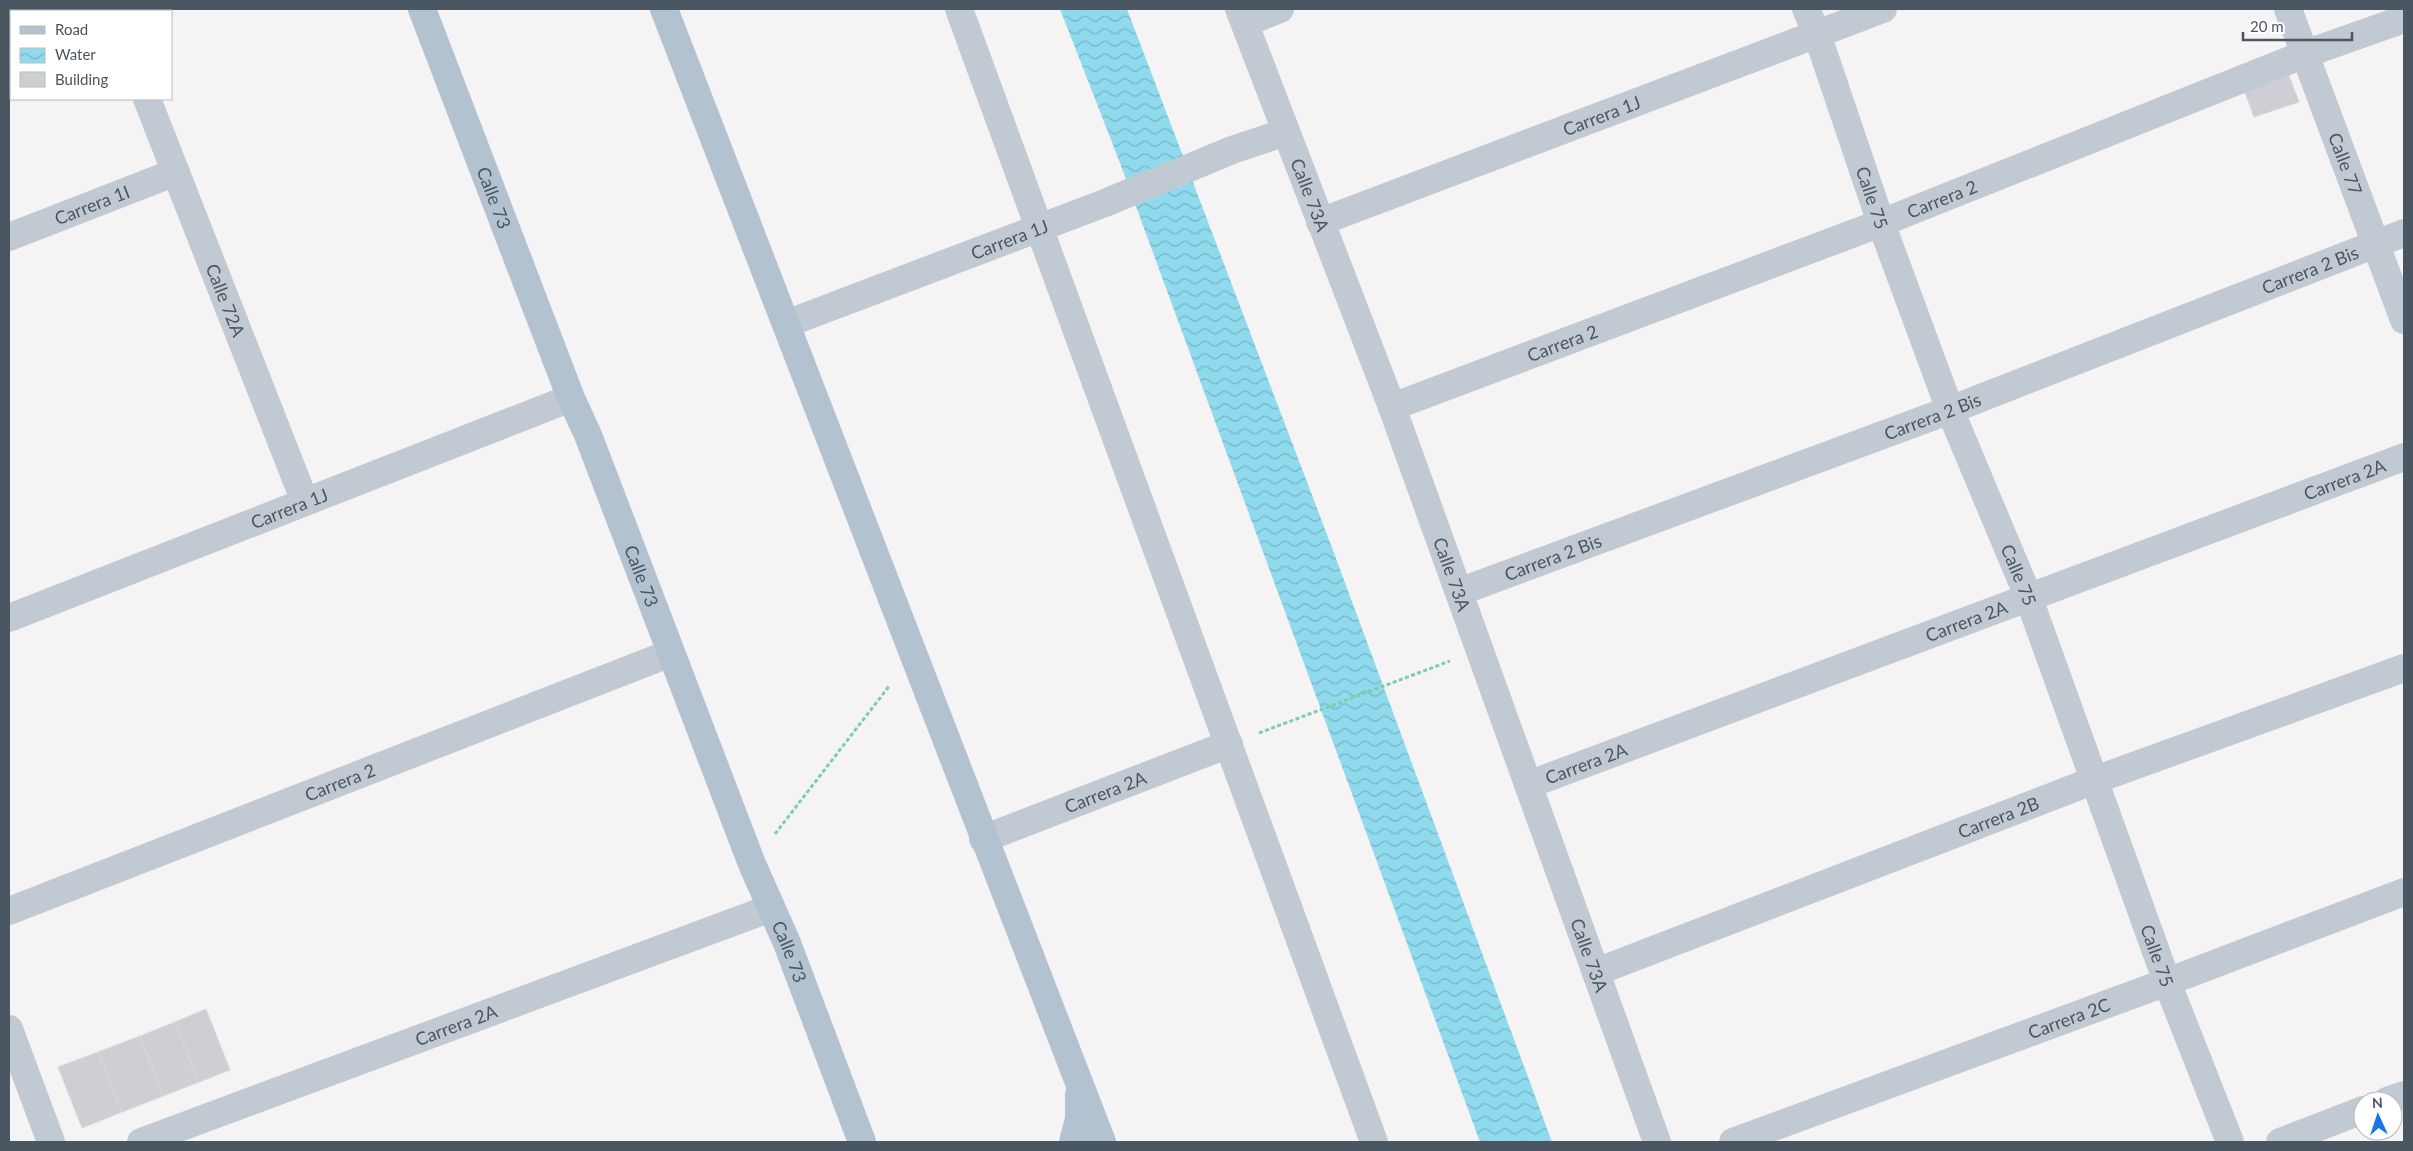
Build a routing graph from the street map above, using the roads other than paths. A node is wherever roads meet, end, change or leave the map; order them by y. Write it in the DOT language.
graph roads {
  1 [pos="422,9"];
  2 [pos="664,9"];
  3 [pos="959,9"];
  4 [pos="1280,9"];
  5 [pos="1806,9"];
  6 [pos="1884,9"];
  7 [pos="2288,9"];
  8 [pos="1242,16"];
  9 [pos="2404,19"];
  10 [pos="1817,34"];
  11 [pos="2304,54"];
  12 [pos="147,100"];
  13 [pos="1286,132"];
  14 [pos="176,172"];
  15 [pos="1320,222"];
  16 [pos="1880,223"];
  17 [pos="1039,228"];
  18 [pos="2404,233"];
  19 [pos="9,237"];
  20 [pos="2376,243"];
  21 [pos="2404,320"];
  22 [pos="786,324"];
  23 [pos="570,398"];
  24 [pos="1392,407"];
  25 [pos="1950,410"];
  26 [pos="2404,457"];
  27 [pos="304,502"];
  28 [pos="1459,592"];
  29 [pos="2028,596"];
  30 [pos="9,618"];
  31 [pos="671,653"];
  32 [pos="2404,668"];
  33 [pos="1228,744"];
  34 [pos="2095,780"];
  35 [pos="1528,785"];
  36 [pos="983,839"];
  37 [pos="2404,892"];
  38 [pos="772,908"];
  39 [pos="9,911"];
  40 [pos="1596,972"];
  41 [pos="2167,982"];
  42 [pos="9,1029"];
  43 [pos="1077,1083"];
  44 [pos="2353,1114"];
  45 [pos="51,1142"];
  46 [pos="141,1142"];
  47 [pos="862,1142"];
  48 [pos="1073,1142"];
  49 [pos="1102,1142"];
  50 [pos="1374,1142"];
  51 [pos="1658,1142"];
  52 [pos="1733,1142"];
  53 [pos="2230,1142"];
  54 [pos="2280,1142"];
  1 -- 23 [label="main road, Calle 73"];
  2 -- 22 [label="main road"];
  3 -- 17 [label="street"];
  4 -- 8 [label="street"];
  5 -- 10 [label="street, Calle 75"];
  6 -- 10 [label="street, Carrera 1J"];
  7 -- 11 [label="street, Calle 77"];
  8 -- 13 [label="street, Calle 73A"];
  9 -- 11 [label="street, Carrera 2"];
  10 -- 15 [label="street, Carrera 1J"];
  10 -- 16 [label="street, Calle 75"];
  11 -- 16 [label="street, Carrera 2"];
  11 -- 20 [label="street, Calle 77"];
  12 -- 14 [label="street, Calle 72A"];
  13 -- 15 [label="street, Calle 73A"];
  13 -- 17 [label="street, Carrera 1J"];
  14 -- 19 [label="street, Carrera 1I"];
  14 -- 27 [label="street, Calle 72A"];
  15 -- 24 [label="street, Calle 73A"];
  16 -- 24 [label="street, Carrera 2"];
  16 -- 25 [label="street, Calle 75"];
  17 -- 22 [label="street, Carrera 1J"];
  17 -- 33 [label="street"];
  18 -- 20 [label="street, Carrera 2 Bis"];
  20 -- 21 [label="street, Calle 77"];
  20 -- 25 [label="street, Carrera 2 Bis"];
  22 -- 36 [label="main road"];
  23 -- 27 [label="street, Carrera 1J"];
  23 -- 31 [label="main road, Calle 73"];
  24 -- 28 [label="street, Calle 73A"];
  25 -- 28 [label="street, Carrera 2 Bis"];
  25 -- 29 [label="street, Calle 75"];
  26 -- 29 [label="street, Carrera 2A"];
  27 -- 30 [label="street, Carrera 1J"];
  28 -- 35 [label="street, Calle 73A"];
  29 -- 34 [label="street, Calle 75"];
  29 -- 35 [label="street, Carrera 2A"];
  31 -- 38 [label="main road, Calle 73"];
  31 -- 39 [label="street, Carrera 2"];
  32 -- 34 [label="street, Carrera 2B"];
  33 -- 36 [label="street, Carrera 2A"];
  33 -- 50 [label="street"];
  34 -- 40 [label="street, Carrera 2B"];
  34 -- 41 [label="street, Calle 75"];
  35 -- 40 [label="street, Calle 73A"];
  36 -- 43 [label="main road"];
  37 -- 41 [label="street, Carrera 2C"];
  38 -- 46 [label="street, Carrera 2A"];
  38 -- 47 [label="main road, Calle 73"];
  40 -- 51 [label="street, Calle 73A"];
  41 -- 52 [label="street, Carrera 2C"];
  41 -- 53 [label="street, Calle 75"];
  42 -- 45 [label="street"];
  43 -- 48 [label="main road"];
  43 -- 49 [label="main road"];
  44 -- 54 [label="street"];
}
